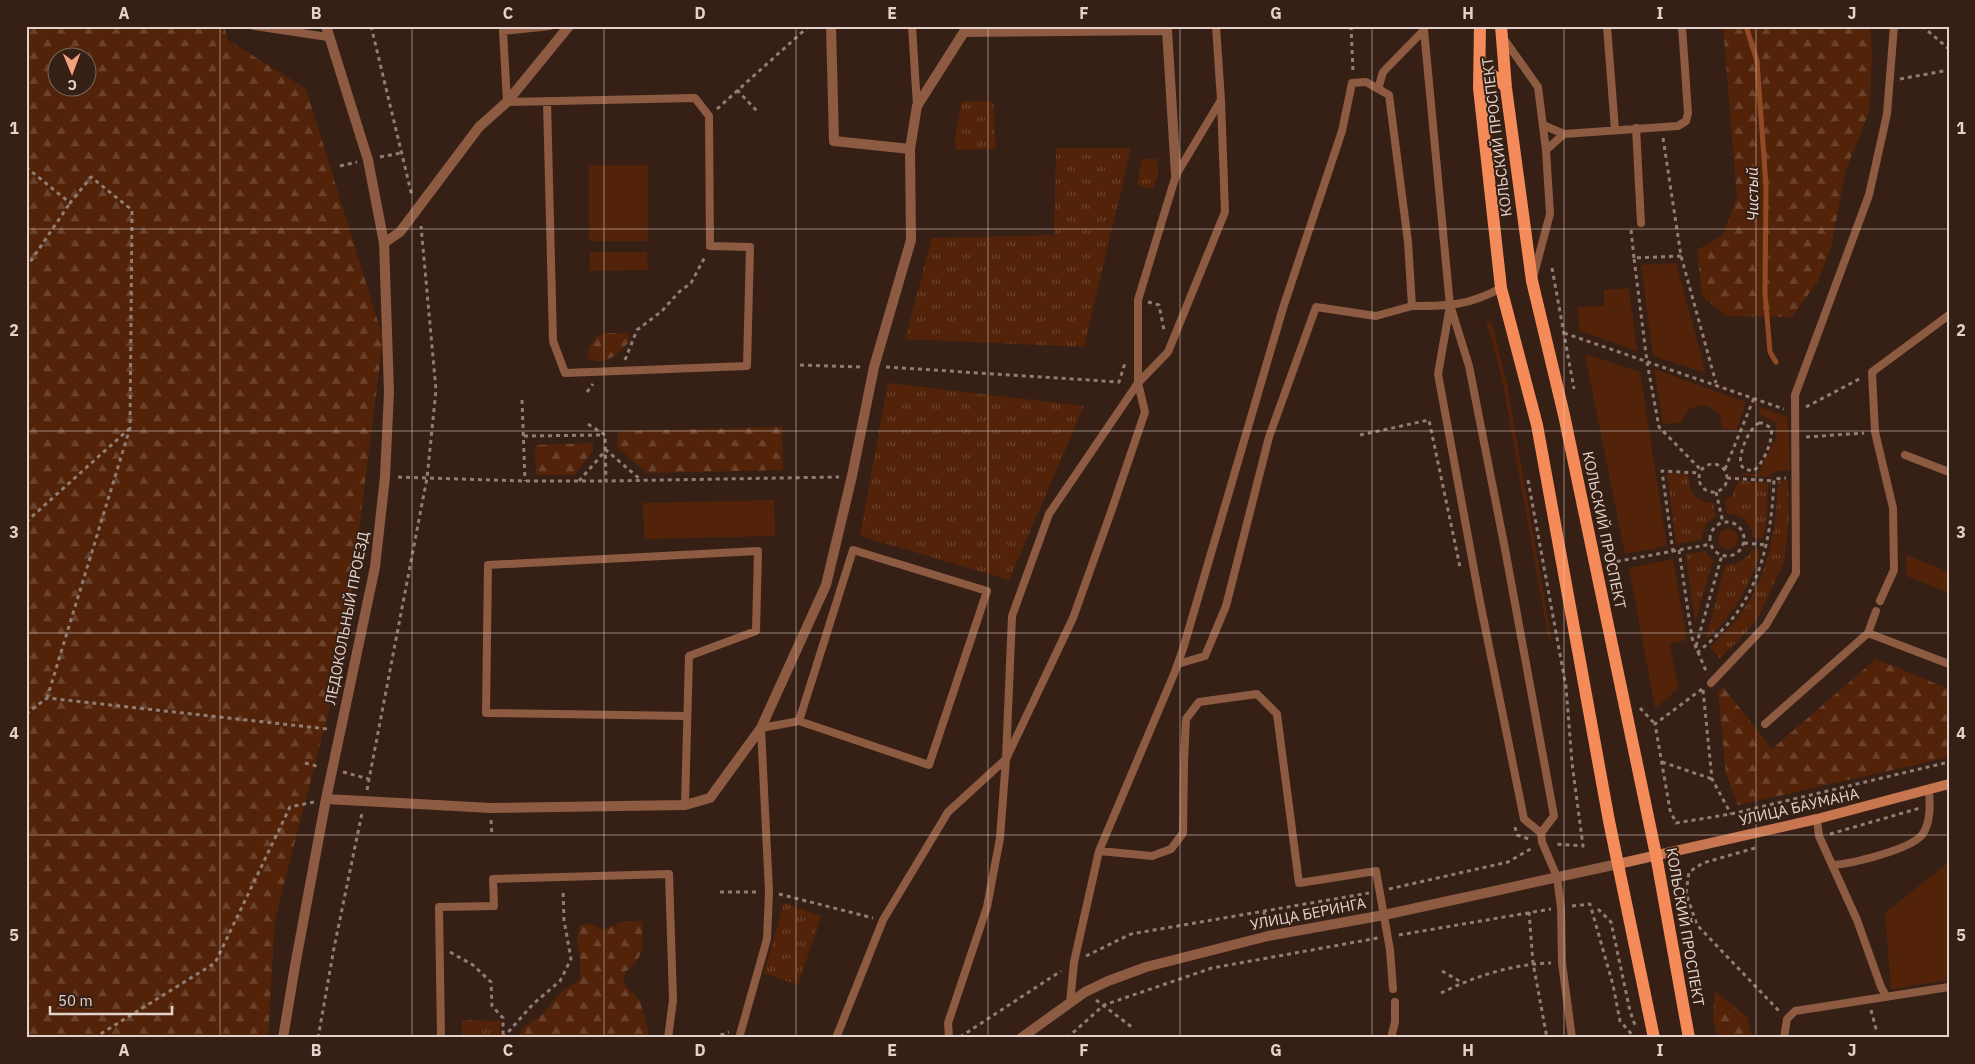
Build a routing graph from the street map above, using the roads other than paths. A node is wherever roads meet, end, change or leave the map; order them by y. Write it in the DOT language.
graph roads {
  1 [pos="254,26"];
  2 [pos="550,26"];
  3 [pos="569,26"];
  4 [pos="831,26"];
  5 [pos="912,26"];
  6 [pos="1216,26"];
  7 [pos="1480,26"];
  8 [pos="1607,26"];
  9 [pos="1682,26"];
  10 [pos="1894,26"];
  11 [pos="1501,31"];
  12 [pos="327,32"];
  13 [pos="1479,88"];
  14 [pos="1506,88"];
  15 [pos="1378,89"];
  16 [pos="547,100"];
  17 [pos="1221,100"];
  18 [pos="507,102"];
  19 [pos="917,106"];
  20 [pos="1542,124"];
  21 [pos="1636,128"];
  22 [pos="1615,130"];
  23 [pos="1564,134"];
  24 [pos="910,149"];
  25 [pos="1546,150"];
  26 [pos="1176,175"];
  27 [pos="1641,224"];
  28 [pos="384,243"];
  29 [pos="1532,280"];
  30 [pos="1501,288"];
  31 [pos="1412,306"];
  32 [pos="1450,306"];
  33 [pos="1949,315"];
  34 [pos="1138,383"];
  35 [pos="1906,455"];
  36 [pos="1949,472"];
  37 [pos="1880,600"];
  38 [pos="1876,611"];
  39 [pos="1868,633"];
  40 [pos="1178,664"];
  41 [pos="1949,664"];
  42 [pos="1711,683"];
  43 [pos="686,716"];
  44 [pos="799,721"];
  45 [pos="1765,724"];
  46 [pos="761,728"];
  47 [pos="1006,759"];
  48 [pos="1949,784"];
  49 [pos="1929,790"];
  50 [pos="326,799"];
  51 [pos="685,805"];
  52 [pos="1817,819"];
  53 [pos="1542,834"];
  54 [pos="1099,851"];
  55 [pos="1656,855"];
  56 [pos="1618,864"];
  57 [pos="1832,865"];
  58 [pos="1557,877"];
  59 [pos="1384,915"];
  60 [pos="1949,987"];
  61 [pos="1393,989"];
  62 [pos="1886,996"];
  63 [pos="1395,1002"];
  64 [pos="1070,1003"];
  65 [pos="283,1038"];
  66 [pos="440,1038"];
  67 [pos="668,1038"];
  68 [pos="739,1038"];
  69 [pos="836,1038"];
  70 [pos="950,1038"];
  71 [pos="1021,1038"];
  72 [pos="1390,1038"];
  73 [pos="1572,1038"];
  74 [pos="1654,1038"];
  75 [pos="1689,1038"];
  76 [pos="1784,1038"];
  1 -- 12 [label="lane"];
  2 -- 18 [label="lane"];
  3 -- 18 [label="street"];
  4 -- 24 [label="street"];
  5 -- 19 [label="lane"];
  6 -- 17 [label="lane"];
  7 -- 13 [label="main road, КОЛЬСКИЙ ПРОСПЕКТ"];
  8 -- 22 [label="lane"];
  9 -- 21 [label="lane"];
  10 -- 42 [label="lane"];
  11 -- 14 [label="main road, КОЛЬСКИЙ ПРОСПЕКТ"];
  11 -- 20 [label="lane"];
  12 -- 28 [label="street, ЛЕДОКОЛЬНЫЙ ПРОЕЗД"];
  13 -- 14 [label="main road"];
  13 -- 30 [label="main road, КОЛЬСКИЙ ПРОСПЕКТ"];
  14 -- 29 [label="main road, КОЛЬСКИЙ ПРОСПЕКТ"];
  15 -- 31 [label="lane"];
  15 -- 32 [label="lane"];
  15 -- 40 [label="lane"];
  16 -- 16 [label="lane"];
  16 -- 18 [label="lane"];
  17 -- 26 [label="lane"];
  17 -- 34 [label="lane"];
  18 -- 28 [label="street"];
  19 -- 24 [label="street"];
  19 -- 26 [label="street"];
  20 -- 23 [label="lane"];
  20 -- 25 [label="lane"];
  21 -- 22 [label="lane"];
  21 -- 27 [label="lane"];
  22 -- 23 [label="lane"];
  23 -- 25 [label="lane"];
  24 -- 46 [label="street"];
  25 -- 29 [label="lane"];
  26 -- 34 [label="lane"];
  28 -- 50 [label="street, ЛЕДОКОЛЬНЫЙ ПРОЕЗД"];
  29 -- 55 [label="main road, КОЛЬСКИЙ ПРОСПЕКТ"];
  30 -- 32 [label="lane"];
  30 -- 56 [label="main road, КОЛЬСКИЙ ПРОСПЕКТ"];
  31 -- 32 [label="lane"];
  31 -- 40 [label="lane"];
  32 -- 53 [label="lane"];
  32 -- 53 [label="lane"];
  33 -- 37 [label="lane"];
  34 -- 47 [label="lane"];
  34 -- 47 [label="lane"];
  35 -- 36 [label="lane"];
  38 -- 39 [label="lane"];
  39 -- 41 [label="lane"];
  39 -- 45 [label="lane"];
  40 -- 54 [label="lane"];
  43 -- 43 [label="lane"];
  43 -- 51 [label="lane"];
  44 -- 44 [label="lane"];
  44 -- 46 [label="lane"];
  46 -- 51 [label="street"];
  46 -- 68 [label="lane"];
  47 -- 69 [label="lane"];
  47 -- 70 [label="lane"];
  48 -- 49 [label="street, УЛИЦА БАУМАНА"];
  49 -- 52 [label="street, УЛИЦА БАУМАНА"];
  49 -- 57 [label="lane"];
  50 -- 51 [label="street"];
  50 -- 65 [label="street, ЛЕДОКОЛЬНЫЙ ПРОЕЗД"];
  52 -- 55 [label="street, УЛИЦА БАУМАНА"];
  52 -- 57 [label="lane"];
  53 -- 58 [label="lane"];
  54 -- 59 [label="lane"];
  54 -- 64 [label="lane"];
  55 -- 56 [label="street, УЛИЦА БАУМАНА"];
  55 -- 75 [label="main road, КОЛЬСКИЙ ПРОСПЕКТ"];
  56 -- 58 [label="street, УЛИЦА БЕРИНГА"];
  56 -- 74 [label="main road, КОЛЬСКИЙ ПРОСПЕКТ"];
  57 -- 62 [label="lane"];
  58 -- 59 [label="street, УЛИЦА БЕРИНГА"];
  58 -- 73 [label="lane"];
  59 -- 61 [label="lane"];
  59 -- 64 [label="street, УЛИЦА БЕРИНГА"];
  60 -- 62 [label="lane"];
  62 -- 76 [label="lane"];
  63 -- 72 [label="lane"];
  64 -- 71 [label="street, УЛИЦА БЕРИНГА"];
  66 -- 67 [label="lane"];
}
